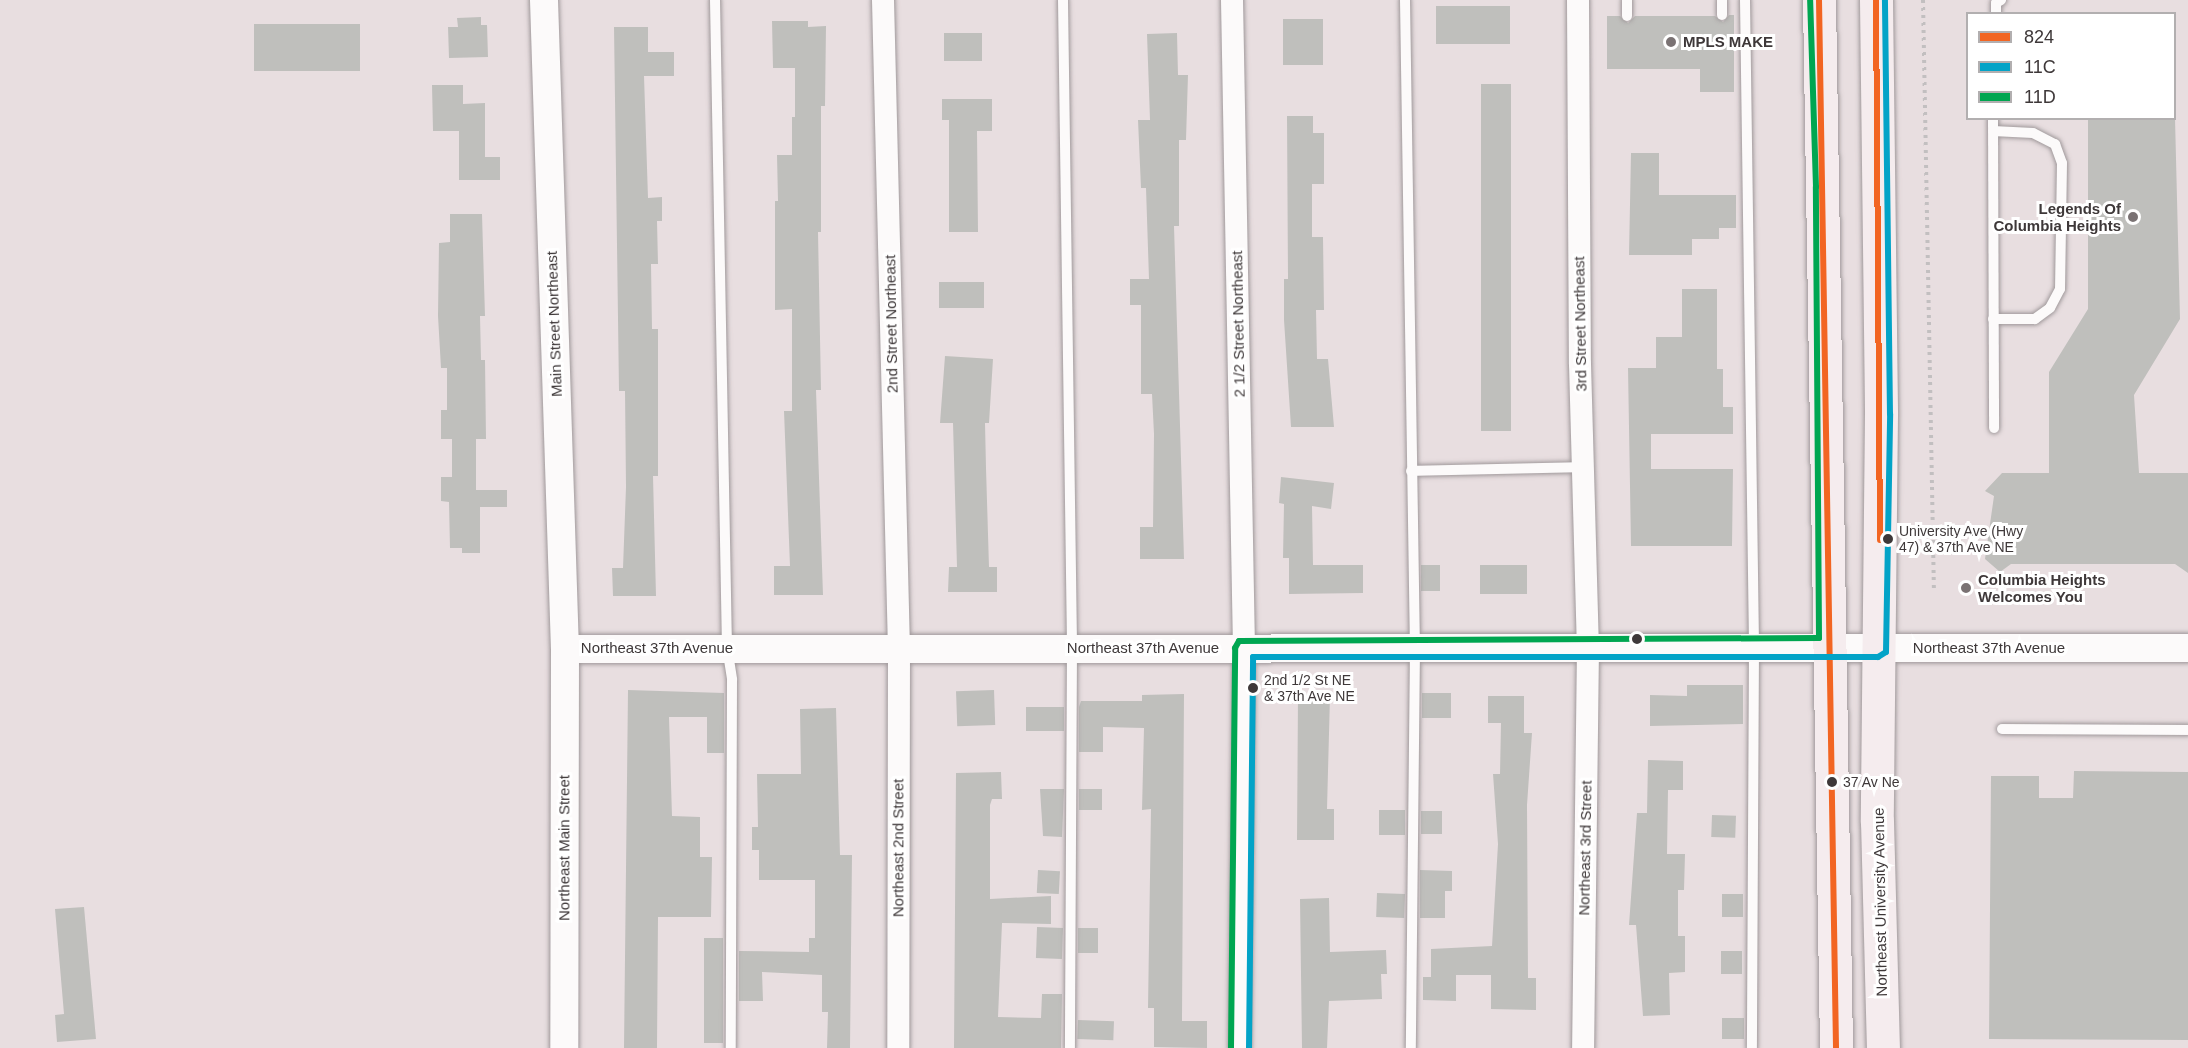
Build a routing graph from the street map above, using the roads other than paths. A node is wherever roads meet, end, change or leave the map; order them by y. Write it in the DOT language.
graph roads {
  1 [pos="543,0"];
  2 [pos="715,0"];
  3 [pos="883,0"];
  4 [pos="1063,0"];
  5 [pos="1232,0"];
  6 [pos="1405,0"];
  7 [pos="1578,0"];
  8 [pos="1627,0"];
  9 [pos="1722,0"];
  10 [pos="1745,0"];
  11 [pos="1819,0"];
  12 [pos="1876,0"];
  13 [pos="1722,15"];
  14 [pos="1627,16"];
  15 [pos="1993,120"];
  16 [pos="1993,131"];
  17 [pos="1993,319"];
  18 [pos="1994,428"];
  19 [pos="1583,467"];
  20 [pos="1411,471"];
  21 [pos="727,647"];
  22 [pos="1588,647"];
  23 [pos="1754,647"];
  24 [pos="1828,647"];
  25 [pos="899,648"];
  26 [pos="1072,648"];
  27 [pos="1244,648"];
  28 [pos="1415,648"];
  29 [pos="1878,648"];
  30 [pos="2188,648"];
  31 [pos="565,649"];
  32 [pos="2002,729"];
  33 [pos="2188,730"];
  34 [pos="564,1048"];
  35 [pos="731,1048"];
  36 [pos="897,1048"];
  37 [pos="1070,1048"];
  38 [pos="1240,1048"];
  39 [pos="1411,1048"];
  40 [pos="1583,1048"];
  41 [pos="1752,1048"];
  42 [pos="1836,1048"];
  43 [pos="1883,1048"];
  1 -- 31 [label="street, Main Street Northeast"];
  2 -- 21 [label="lane"];
  3 -- 25 [label="street, 2nd Street Northeast"];
  4 -- 26 [label="lane"];
  5 -- 27 [label="street, 2 1/2 Street Northeast"];
  6 -- 20 [label="lane"];
  7 -- 19 [label="street, 3rd Street Northeast"];
  8 -- 14 [label="lane"];
  9 -- 13 [label="lane"];
  10 -- 23 [label="lane"];
  11 -- 24 [label="main road"];
  12 -- 29 [label="main road, Northeast University Avenue"];
  15 -- 16 [label="lane"];
  16 -- 17 [label="lane"];
  16 -- 17 [label="lane"];
  17 -- 18 [label="lane"];
  19 -- 20 [label="lane"];
  19 -- 22 [label="street, 3rd Street Northeast"];
  20 -- 28 [label="lane"];
  21 -- 25 [label="street, Northeast 37th Avenue"];
  21 -- 31 [label="street, Northeast 37th Avenue"];
  21 -- 35 [label="lane"];
  22 -- 23 [label="street, Northeast 37th Avenue"];
  22 -- 28 [label="street, Northeast 37th Avenue"];
  22 -- 40 [label="street, Northeast 3rd Street"];
  23 -- 24 [label="street, Northeast 37th Avenue"];
  23 -- 41 [label="lane"];
  24 -- 29 [label="street, Northeast 37th Avenue"];
  24 -- 42 [label="main road"];
  25 -- 26 [label="street, Northeast 37th Avenue"];
  25 -- 36 [label="street, Northeast 2nd Street"];
  26 -- 27 [label="street, Northeast 37th Avenue"];
  26 -- 37 [label="lane"];
  27 -- 28 [label="street, Northeast 37th Avenue"];
  27 -- 38 [label="street, 2 1/2 Street Northeast"];
  28 -- 39 [label="lane"];
  29 -- 30 [label="street, Northeast 37th Avenue"];
  29 -- 43 [label="main road, Northeast University Avenue"];
  31 -- 34 [label="street, Northeast Main Street"];
  32 -- 33 [label="lane"];
}
